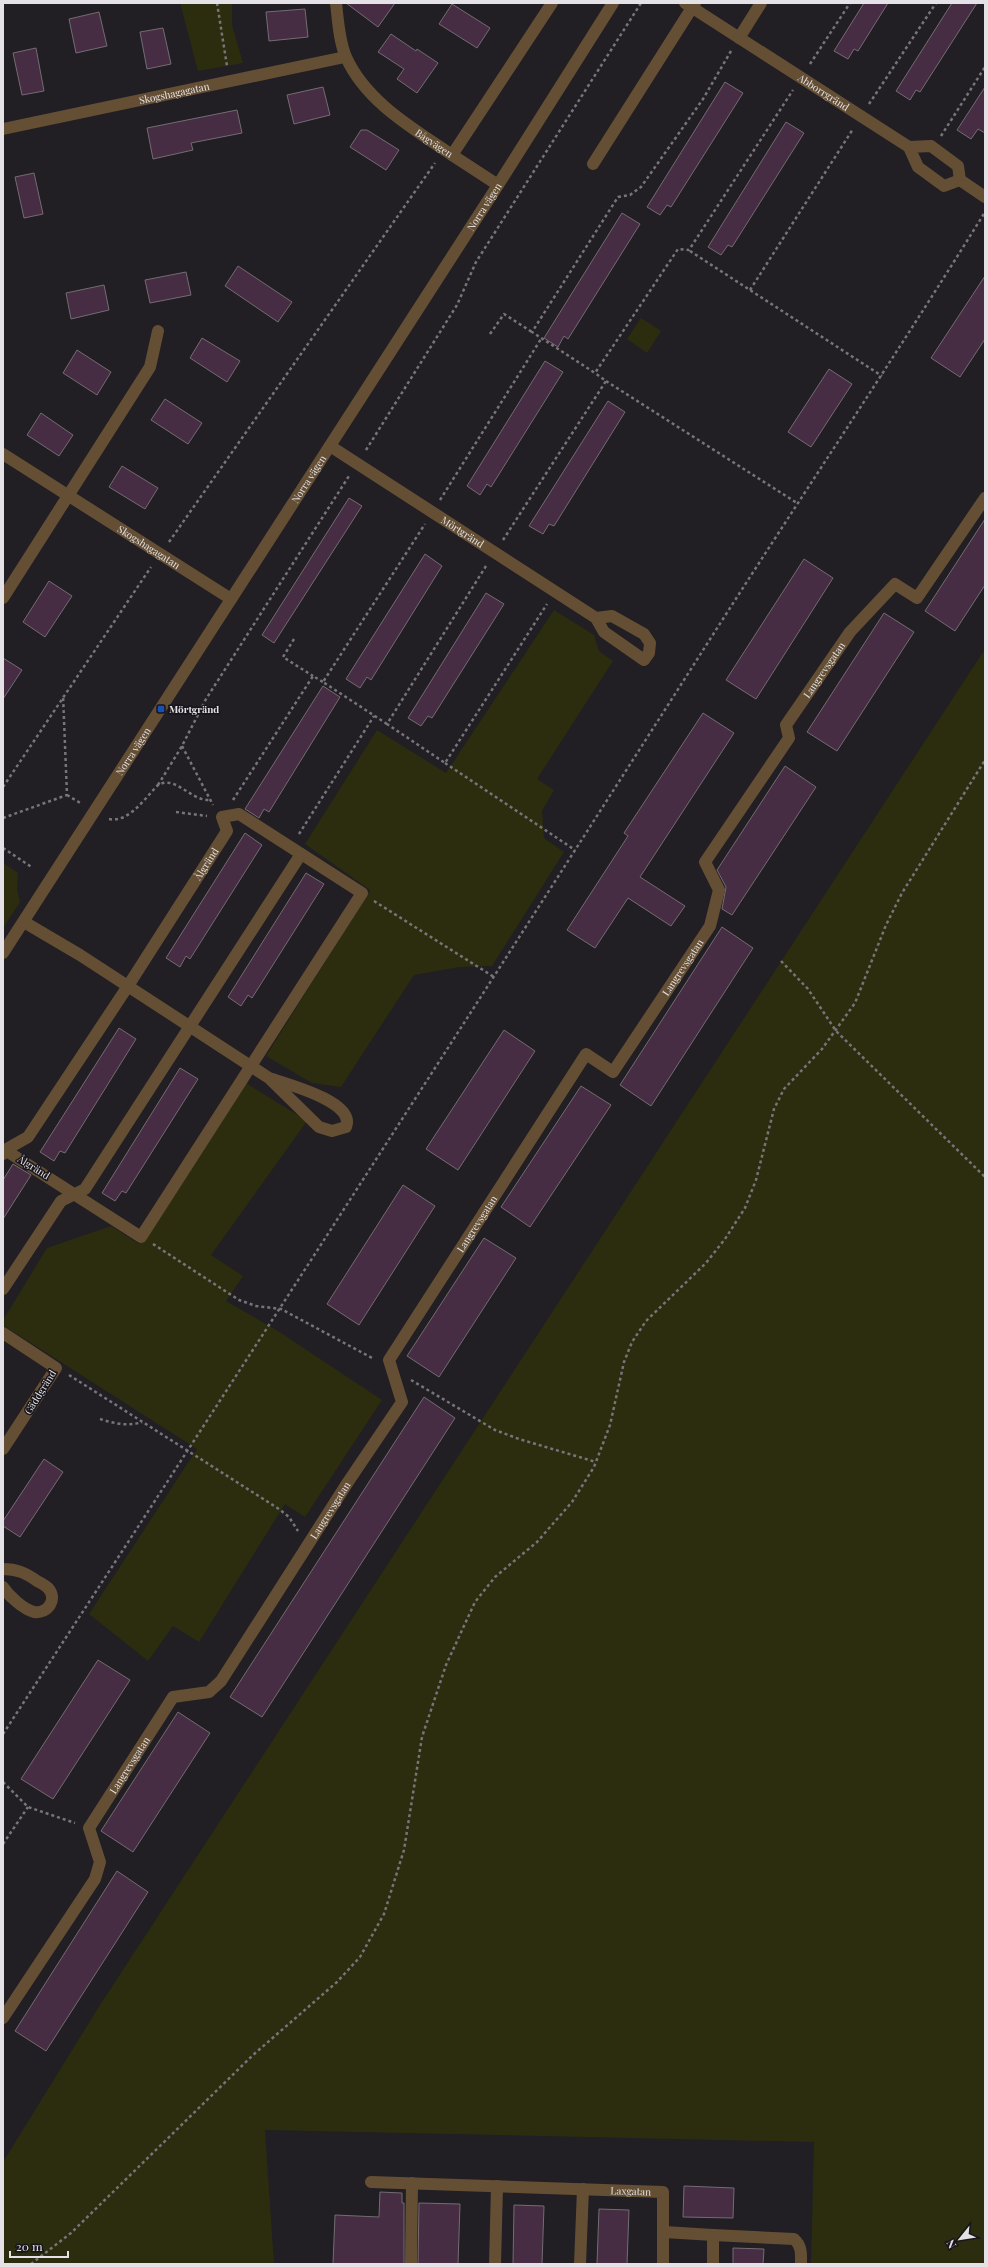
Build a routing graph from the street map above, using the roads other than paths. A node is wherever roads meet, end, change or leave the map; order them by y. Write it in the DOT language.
graph roads {
  1 [pos="336,3"];
  2 [pos="552,3"];
  3 [pos="613,3"];
  4 [pos="761,3"];
  5 [pos="691,5"];
  6 [pos="739,38"];
  7 [pos="346,57"];
  8 [pos="3,129"];
  9 [pos="909,147"];
  10 [pos="448,153"];
  11 [pos="594,164"];
  12 [pos="960,180"];
  13 [pos="498,185"];
  14 [pos="985,197"];
  15 [pos="158,330"];
  16 [pos="330,446"];
  17 [pos="3,454"];
  18 [pos="68,495"];
  19 [pos="985,498"];
  20 [pos="3,598"];
  21 [pos="231,599"];
  22 [pos="596,618"];
  23 [pos="301,854"];
  24 [pos="24,922"];
  25 [pos="3,953"];
  26 [pos="128,986"];
  27 [pos="190,1026"];
  28 [pos="251,1066"];
  29 [pos="269,1078"];
  30 [pos="4,1152"];
  31 [pos="74,1193"];
  32 [pos="3,1289"];
  33 [pos="3,1333"];
  34 [pos="3,1449"];
  35 [pos="3,1569"];
  36 [pos="3,1587"];
  37 [pos="3,2018"];
  38 [pos="371,2182"];
  39 [pos="412,2183"];
  40 [pos="496,2186"];
  41 [pos="583,2189"];
  42 [pos="664,2232"];
  43 [pos="713,2235"];
  44 [pos="411,2264"];
  45 [pos="495,2264"];
  46 [pos="580,2264"];
  47 [pos="663,2264"];
  48 [pos="713,2264"];
  49 [pos="801,2264"];
  1 -- 7 [label="street, Bågvägen"];
  2 -- 10 [label="street, Bågvägen"];
  3 -- 13 [label="street, Norra vägen"];
  4 -- 6 [label="street"];
  5 -- 6 [label="street, Abborrgränd"];
  5 -- 11 [label="street"];
  6 -- 9 [label="street, Abborrgränd"];
  7 -- 8 [label="street, Skogshagagatan"];
  7 -- 10 [label="street, Bågvägen"];
  9 -- 12 [label="street"];
  9 -- 12 [label="street"];
  10 -- 13 [label="street"];
  12 -- 14 [label="street"];
  13 -- 16 [label="street, Norra vägen"];
  15 -- 18 [label="street"];
  16 -- 21 [label="street, Norra vägen"];
  16 -- 22 [label="street, Mörtgränd"];
  17 -- 18 [label="street, Skogshagagatan"];
  18 -- 20 [label="street"];
  18 -- 21 [label="street, Skogshagagatan"];
  19 -- 37 [label="street, Langrevsgatan"];
  21 -- 24 [label="street, Norra vägen"];
  23 -- 26 [label="street, Ålgränd"];
  23 -- 27 [label="street"];
  23 -- 28 [label="street"];
  24 -- 25 [label="street, Norra vägen"];
  24 -- 26 [label="street"];
  26 -- 27 [label="street"];
  26 -- 30 [label="street, Ålgränd"];
  27 -- 28 [label="street"];
  27 -- 31 [label="street"];
  28 -- 29 [label="street"];
  28 -- 31 [label="street, Ålgränd"];
  29 -- 29 [label="street"];
  30 -- 31 [label="street, Ålgränd"];
  31 -- 32 [label="street"];
  33 -- 34 [label="street, Gäddgränd"];
  35 -- 36 [label="street"];
  38 -- 39 [label="street, Laxgatan"];
  39 -- 40 [label="street, Laxgatan"];
  39 -- 44 [label="street"];
  40 -- 41 [label="street, Laxgatan"];
  40 -- 45 [label="street"];
  41 -- 42 [label="street, Laxgatan"];
  41 -- 46 [label="street"];
  42 -- 43 [label="street"];
  42 -- 47 [label="street, Laxgatan"];
  43 -- 48 [label="street"];
  43 -- 49 [label="street"];
}
